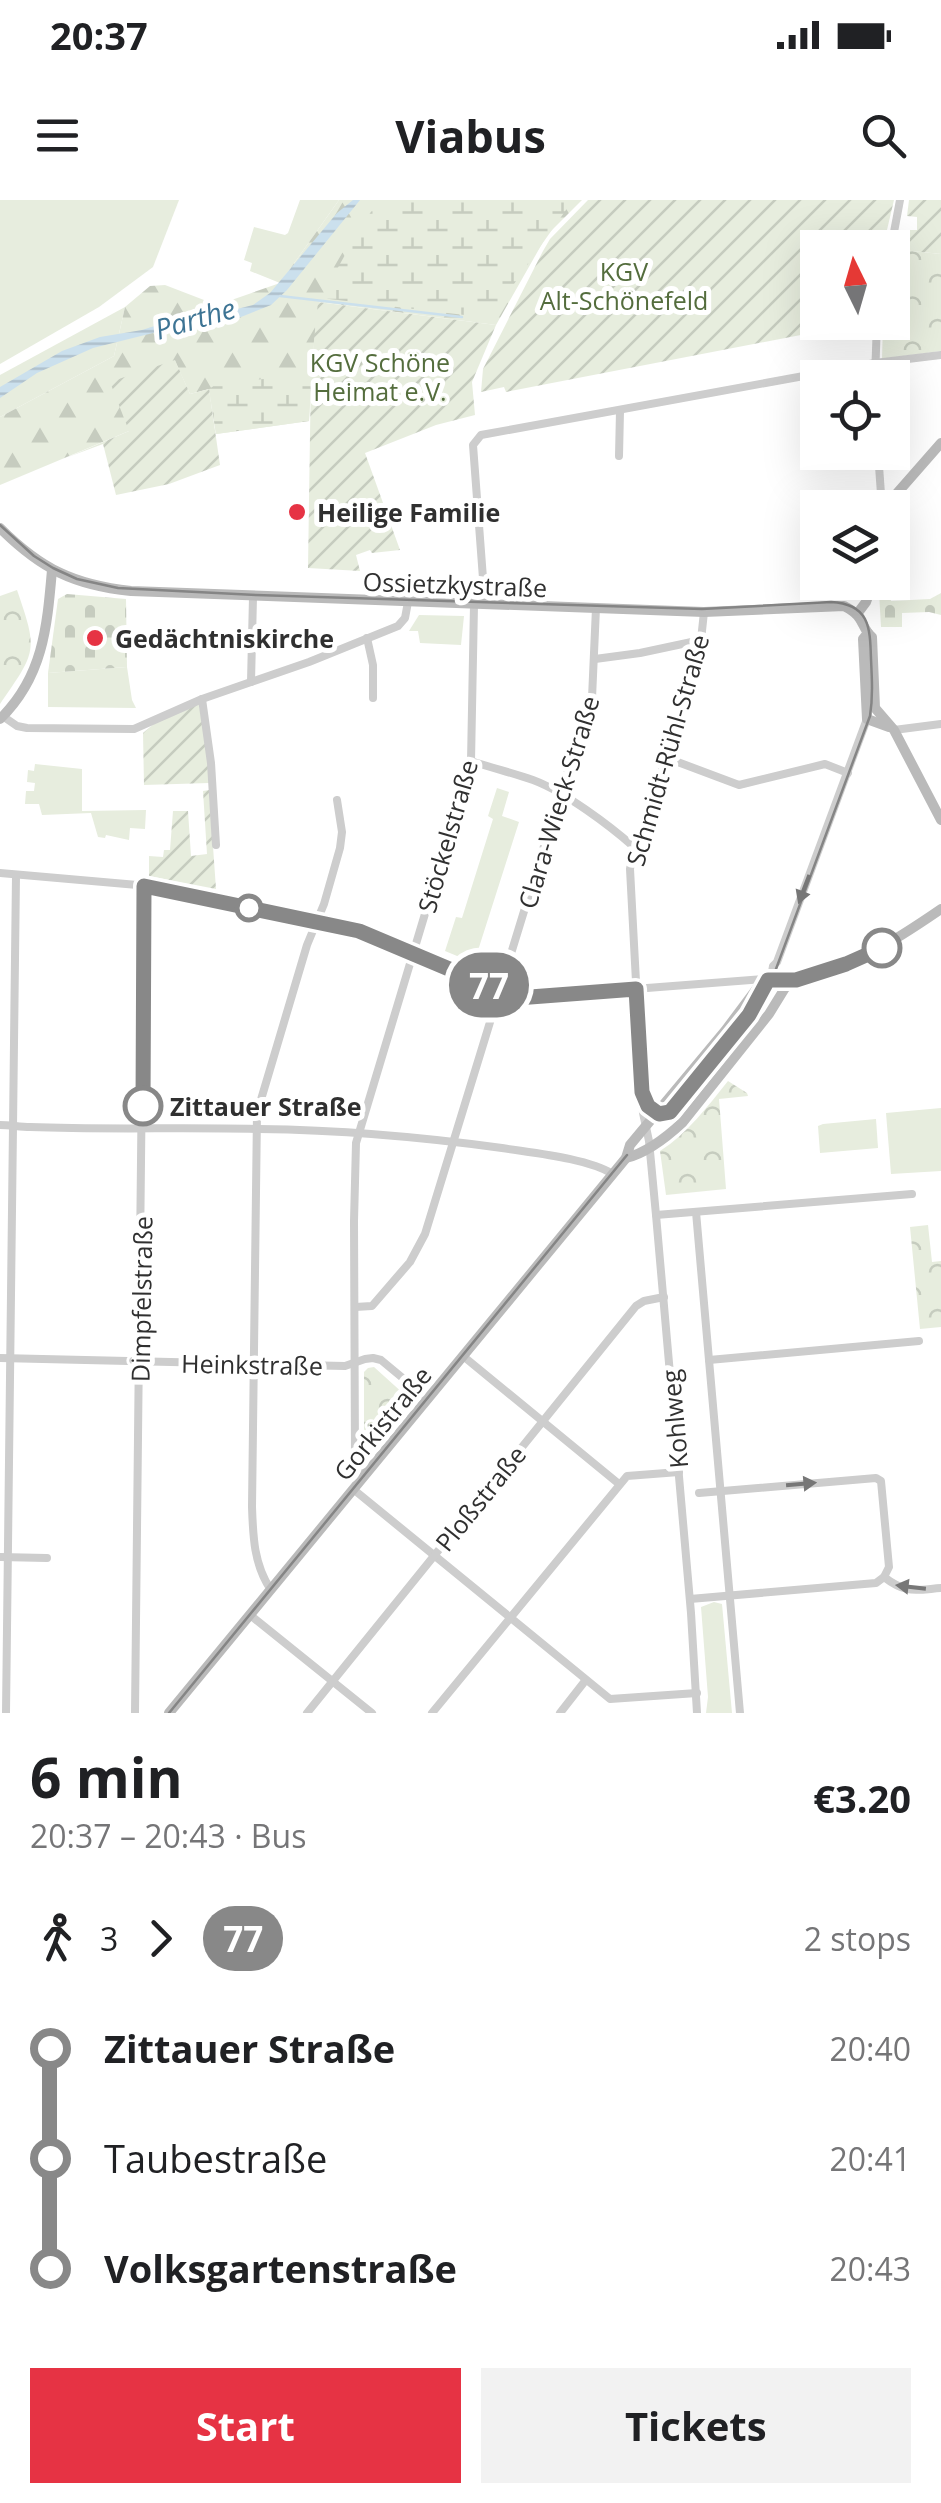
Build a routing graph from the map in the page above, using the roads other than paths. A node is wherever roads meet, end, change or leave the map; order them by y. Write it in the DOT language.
graph roads {
  1 [pos="900,200"];
  2 [pos="894,230"];
  3 [pos="941,355"];
  4 [pos="899,360"];
  5 [pos="800,377"];
  6 [pos="620,411"];
  7 [pos="941,443"];
  8 [pos="619,456"];
  9 [pos="899,490"];
  10 [pos="0,528"];
  11 [pos="52,570"];
  12 [pos="254,597"];
  13 [pos="867,600"];
  14 [pos="408,602"];
  15 [pos="480,605"];
  16 [pos="596,608"];
  17 [pos="704,612"];
  18 [pos="858,614"];
  19 [pos="868,633"];
  20 [pos="367,638"];
  21 [pos="701,640"];
  22 [pos="595,659"];
  23 [pos="251,682"];
  24 [pos="373,698"];
  25 [pos="202,699"];
  26 [pos="2,718"];
  27 [pos="867,719"];
  28 [pos="941,724"];
  29 [pos="894,730"];
  30 [pos="667,758"];
  31 [pos="471,761"];
  32 [pos="848,773"];
  33 [pos="560,794"];
  34 [pos="338,800"];
  35 [pos="941,820"];
  36 [pos="216,845"];
  37 [pos="634,847"];
  38 [pos="0,873"];
  39 [pos="16,875"];
  40 [pos="144,886"];
  41 [pos="941,909"];
  42 [pos="316,921"];
  43 [pos="414,952"];
  44 [pos="767,979"];
  45 [pos="796,980"];
  46 [pos="636,989"];
  47 [pos="499,990"];
  48 [pos="0,1124"];
  49 [pos="14,1125"];
  50 [pos="645,1126"];
  51 [pos="256,1128"];
  52 [pos="143,1129"];
  53 [pos="358,1133"];
  54 [pos="453,1141"];
  55 [pos="650,1146"];
  56 [pos="626,1158"];
  57 [pos="613,1174"];
  58 [pos="912,1194"];
  59 [pos="696,1212"];
  60 [pos="656,1215"];
  61 [pos="664,1298"];
  62 [pos="355,1308"];
  63 [pos="919,1340"];
  64 [pos="464,1356"];
  65 [pos="0,1358"];
  66 [pos="11,1358"];
  67 [pos="709,1360"];
  68 [pos="140,1361"];
  69 [pos="356,1363"];
  70 [pos="254,1365"];
  71 [pos="428,1399"];
  72 [pos="542,1421"];
  73 [pos="679,1472"];
  74 [pos="366,1474"];
  75 [pos="620,1484"];
  76 [pos="353,1490"];
  77 [pos="720,1491"];
  78 [pos="698,1493"];
  79 [pos="434,1556"];
  80 [pos="4,1557"];
  81 [pos="47,1558"];
  82 [pos="884,1577"];
  83 [pos="941,1588"];
  84 [pos="271,1590"];
  85 [pos="730,1595"];
  86 [pos="690,1599"];
  87 [pos="250,1614"];
  88 [pos="510,1618"];
  89 [pos="332,1680"];
  90 [pos="585,1681"];
  91 [pos="697,1693"];
  92 [pos="6,1713"];
  93 [pos="135,1713"];
  94 [pos="170,1713"];
  95 [pos="306,1713"];
  96 [pos="372,1713"];
  97 [pos="432,1713"];
  98 [pos="560,1713"];
  99 [pos="697,1713"];
  100 [pos="740,1713"];
  1 -- 2 [label="street"];
  3 -- 4 [label="street"];
  5 -- 6 [label="street"];
  6 -- 8 [label="street"];
  6 -- 15 [label="street, Stöckelstraße"];
  7 -- 9 [label="main road"];
  10 -- 11 [label="main road, Ossietzkystraße"];
  11 -- 12 [label="main road, Ossietzkystraße"];
  11 -- 26 [label="main road"];
  12 -- 14 [label="main road, Ossietzkystraße"];
  12 -- 23 [label="street"];
  13 -- 18 [label="main road"];
  14 -- 15 [label="main road, Ossietzkystraße"];
  14 -- 20 [label="street"];
  15 -- 16 [label="main road, Ossietzkystraße"];
  15 -- 31 [label="street, Stöckelstraße"];
  16 -- 17 [label="main road, Ossietzkystraße"];
  16 -- 22 [label="street, Clara-Wieck-Straße"];
  17 -- 18 [label="main road, Ossietzkystraße"];
  17 -- 21 [label="street, Schmidt-Rühl-Straße"];
  18 -- 19 [label="main road"];
  19 -- 27 [label="main road, Gorkistraße"];
  19 -- 29 [label="main road"];
  20 -- 23 [label="street"];
  20 -- 24 [label="street"];
  21 -- 22 [label="street"];
  21 -- 30 [label="street, Schmidt-Rühl-Straße"];
  22 -- 33 [label="street, Clara-Wieck-Straße"];
  23 -- 25 [label="street"];
  25 -- 26 [label="street"];
  25 -- 36 [label="street"];
  27 -- 29 [label="main road"];
  27 -- 32 [label="street, Gorkistraße"];
  28 -- 29 [label="street"];
  29 -- 35 [label="main road"];
  30 -- 32 [label="street"];
  30 -- 37 [label="street, Schmidt-Rühl-Straße"];
  31 -- 33 [label="street"];
  31 -- 43 [label="street, Stöckelstraße"];
  32 -- 44 [label="street, Gorkistraße, one-way"];
  33 -- 37 [label="street"];
  33 -- 47 [label="street, Clara-Wieck-Straße"];
  34 -- 42 [label="street"];
  37 -- 46 [label="street, Schmidt-Rühl-Straße"];
  38 -- 39 [label="street"];
  39 -- 40 [label="street"];
  39 -- 49 [label="street"];
  40 -- 42 [label="street"];
  40 -- 52 [label="street, Dimpfelstraße"];
  41 -- 45 [label="main road"];
  42 -- 43 [label="street"];
  42 -- 51 [label="street"];
  43 -- 47 [label="street"];
  43 -- 53 [label="street, Stöckelstraße"];
  44 -- 45 [label="main road"];
  44 -- 46 [label="street"];
  44 -- 50 [label="main road, Gorkistraße"];
  45 -- 55 [label="main road, Gorkistraße"];
  46 -- 47 [label="street"];
  46 -- 50 [label="street, Schmidt-Rühl-Straße"];
  47 -- 54 [label="street, Clara-Wieck-Straße"];
  48 -- 49 [label="street"];
  49 -- 52 [label="street"];
  49 -- 66 [label="street"];
  50 -- 55 [label="street, Kohlweg"];
  50 -- 56 [label="main road, Gorkistraße"];
  51 -- 52 [label="street"];
  51 -- 53 [label="street"];
  51 -- 70 [label="street"];
  52 -- 68 [label="street, Dimpfelstraße"];
  53 -- 54 [label="street"];
  53 -- 62 [label="street, Stöckelstraße"];
  54 -- 57 [label="street"];
  54 -- 62 [label="street, Clara-Wieck-Straße"];
  55 -- 56 [label="main road, Gorkistraße"];
  55 -- 60 [label="street, Kohlweg"];
  56 -- 57 [label="main road, Gorkistraße"];
  57 -- 64 [label="main road, Gorkistraße"];
  58 -- 59 [label="street"];
  59 -- 60 [label="street"];
  59 -- 67 [label="street"];
  60 -- 61 [label="street, Kohlweg"];
  61 -- 72 [label="street, Ploßstraße"];
  61 -- 73 [label="street, Kohlweg"];
  62 -- 69 [label="street, Stöckelstraße"];
  63 -- 67 [label="street"];
  64 -- 71 [label="main road, Gorkistraße"];
  64 -- 72 [label="street"];
  65 -- 66 [label="street, Heinkstraße"];
  66 -- 68 [label="street, Heinkstraße"];
  66 -- 80 [label="street"];
  67 -- 77 [label="street"];
  68 -- 70 [label="street, Heinkstraße"];
  68 -- 93 [label="street, Dimpfelstraße"];
  69 -- 70 [label="street, Heinkstraße"];
  69 -- 71 [label="street, Heinkstraße"];
  69 -- 74 [label="street, Stöckelstraße"];
  70 -- 84 [label="street"];
  71 -- 74 [label="main road, Gorkistraße"];
  72 -- 75 [label="street"];
  72 -- 79 [label="street, Ploßstraße"];
  73 -- 75 [label="street"];
  73 -- 86 [label="street, Kohlweg"];
  74 -- 76 [label="main road, Gorkistraße"];
  75 -- 88 [label="street"];
  76 -- 79 [label="street"];
  76 -- 84 [label="main road, Gorkistraße"];
  77 -- 78 [label="street"];
  77 -- 82 [label="street, one-way"];
  77 -- 85 [label="street"];
  79 -- 88 [label="street"];
  79 -- 89 [label="street, Ploßstraße"];
  80 -- 81 [label="street"];
  80 -- 92 [label="street"];
  83 -- 82 [label="street, one-way"];
  82 -- 85 [label="street"];
  84 -- 87 [label="main road, Gorkistraße"];
  85 -- 86 [label="street"];
  85 -- 100 [label="street"];
  86 -- 91 [label="street, Kohlweg"];
  87 -- 89 [label="street"];
  87 -- 94 [label="main road, Gorkistraße"];
  88 -- 90 [label="street"];
  88 -- 97 [label="street"];
  89 -- 95 [label="street, Ploßstraße"];
  89 -- 96 [label="street"];
  90 -- 91 [label="street"];
  90 -- 98 [label="street"];
  91 -- 99 [label="street, Kohlweg"];
}
